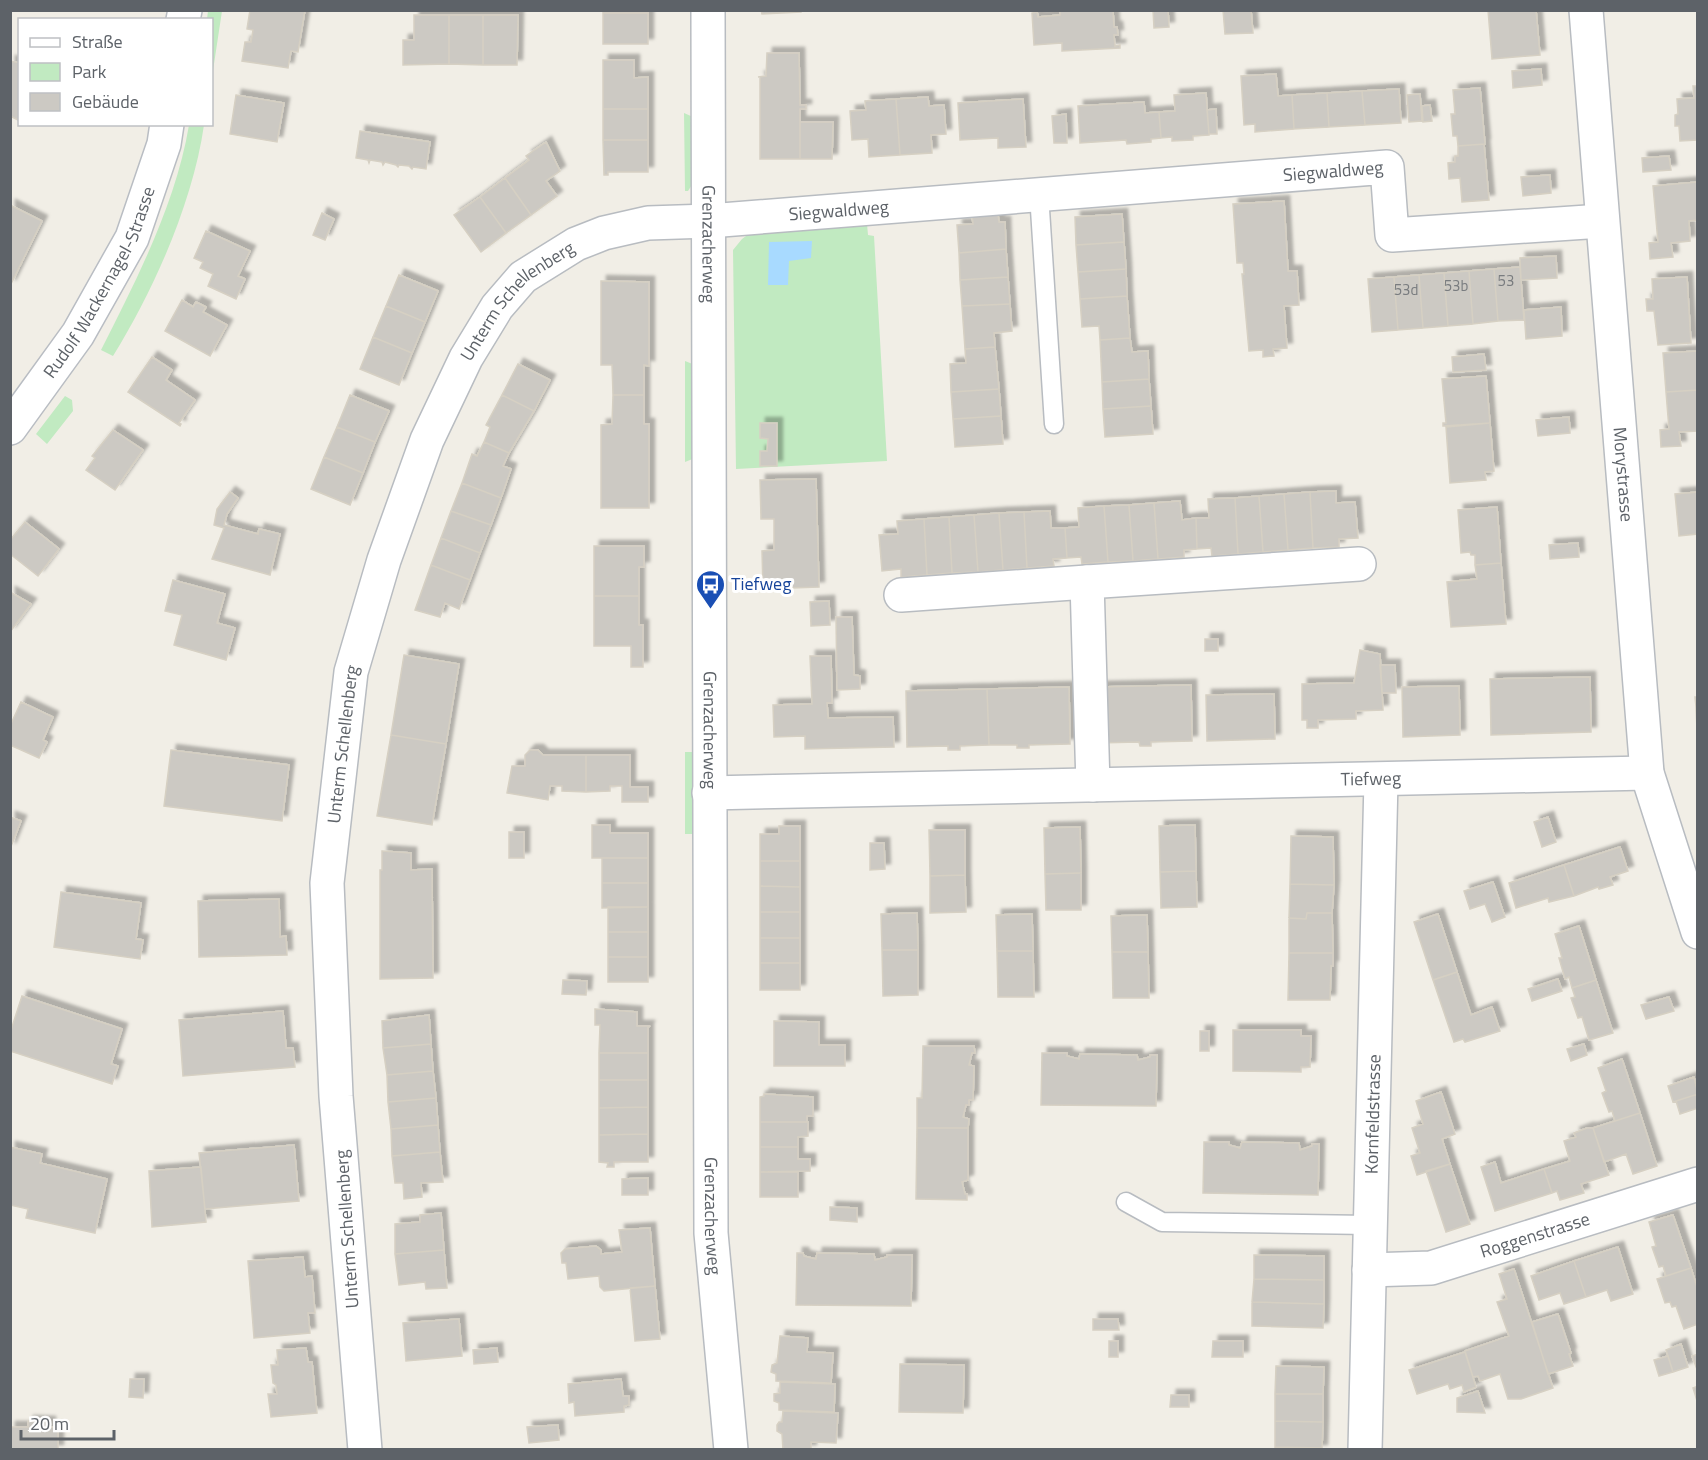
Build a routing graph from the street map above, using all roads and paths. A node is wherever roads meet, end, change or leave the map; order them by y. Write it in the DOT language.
graph roads {
  1 [pos="708,10"];
  2 [pos="1586,10"];
  3 [pos="167,126"];
  4 [pos="1039,194"];
  5 [pos="709,221"];
  6 [pos="1602,221"];
  7 [pos="1054,424"];
  8 [pos="10,428"];
  9 [pos="1359,564"];
  10 [pos="1087,582"];
  11 [pos="901,595"];
  12 [pos="1647,773"];
  13 [pos="1381,780"];
  14 [pos="1093,785"];
  15 [pos="709,792"];
  16 [pos="1698,932"];
  17 [pos="1698,1184"];
  18 [pos="1126,1202"];
  19 [pos="1369,1225"];
  20 [pos="1369,1270"];
  21 [pos="365,1449"];
  22 [pos="731,1449"];
  23 [pos="1365,1449"];
  1 -- 5 [label="street, Grenzacherweg"];
  2 -- 6 [label="street, Morystrasse"];
  3 -- 8 [label="street, Rudolf Wackernagel-Strasse"];
  4 -- 5 [label="street, Siegwaldweg"];
  4 -- 6 [label="street, Siegwaldweg"];
  4 -- 7 [label="lane"];
  5 -- 15 [label="street, Grenzacherweg"];
  5 -- 21 [label="street, Unterm Schellenberg"];
  6 -- 12 [label="street, Morystrasse"];
  9 -- 10 [label="street"];
  10 -- 11 [label="street"];
  10 -- 14 [label="street"];
  12 -- 13 [label="street, Tiefweg"];
  12 -- 16 [label="street, Morystrasse"];
  13 -- 14 [label="street, Tiefweg"];
  13 -- 19 [label="street, Kornfeldstrasse"];
  14 -- 15 [label="street, Tiefweg"];
  15 -- 22 [label="street, Grenzacherweg"];
  17 -- 20 [label="street, Roggenstrasse"];
  18 -- 19 [label="lane"];
  19 -- 20 [label="street, Kornfeldstrasse"];
  20 -- 23 [label="street, Kornfeldstrasse"];
}
